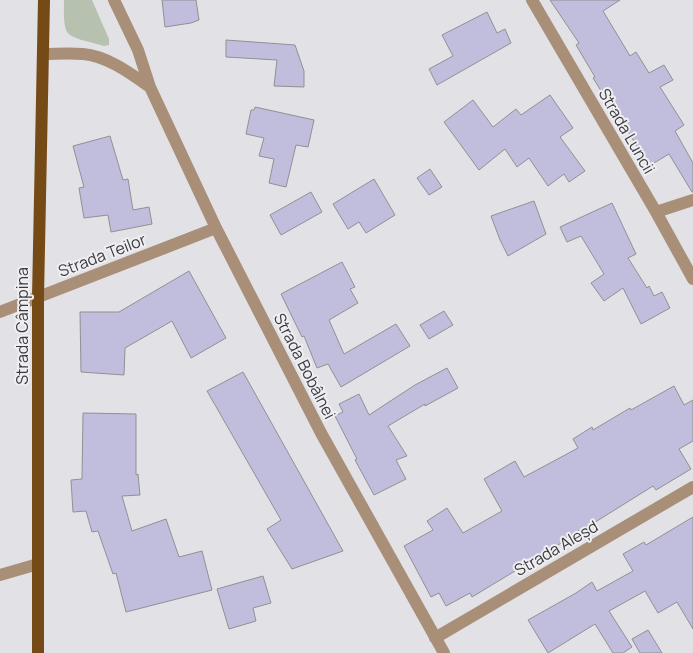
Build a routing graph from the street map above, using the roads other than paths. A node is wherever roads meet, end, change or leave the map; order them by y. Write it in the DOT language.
graph roads {
  1 [pos="44,0"];
  2 [pos="114,0"];
  3 [pos="532,0"];
  4 [pos="43,54"];
  5 [pos="150,87"];
  6 [pos="693,200"];
  7 [pos="656,212"];
  8 [pos="216,228"];
  9 [pos="693,279"];
  10 [pos="38,297"];
  11 [pos="0,312"];
  12 [pos="693,487"];
  13 [pos="38,564"];
  14 [pos="0,575"];
  15 [pos="435,638"];
  16 [pos="38,653"];
  17 [pos="444,653"];
  1 -- 4 [label="main road, Strada Câmpina"];
  2 -- 5 [label="street, Strada Bobâlnei"];
  3 -- 7 [label="street, Strada Luncii"];
  4 -- 5 [label="street, Strada Bobâlnei"];
  4 -- 10 [label="main road, Strada Câmpina"];
  5 -- 8 [label="street, Strada Bobâlnei"];
  6 -- 7 [label="street"];
  7 -- 9 [label="street, Strada Luncii"];
  8 -- 10 [label="street, Strada Teilor"];
  8 -- 15 [label="street, Strada Bobâlnei"];
  10 -- 11 [label="street, Strada Teilor"];
  10 -- 13 [label="main road, Strada Câmpina"];
  12 -- 15 [label="street, Strada Aleșd"];
  13 -- 14 [label="street"];
  13 -- 16 [label="main road, Strada Câmpina"];
  15 -- 17 [label="street, Strada Bobâlnei"];
}
